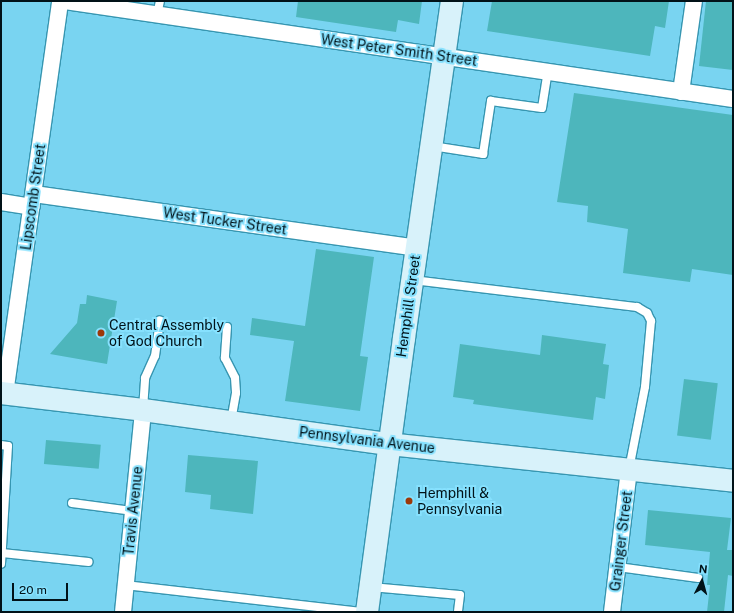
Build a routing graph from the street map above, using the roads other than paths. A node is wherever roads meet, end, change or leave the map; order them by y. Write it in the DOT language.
graph roads {
  1 [pos="60,1"];
  2 [pos="65,1"];
  3 [pos="452,1"];
  4 [pos="694,1"];
  5 [pos="158,8"];
  6 [pos="444,57"];
  7 [pos="548,72"];
  8 [pos="681,92"];
  9 [pos="733,100"];
  10 [pos="431,145"];
  11 [pos="33,200"];
  12 [pos="1,202"];
  13 [pos="416,248"];
  14 [pos="412,279"];
  15 [pos="160,320"];
  16 [pos="227,328"];
  17 [pos="3,393"];
  18 [pos="143,410"];
  19 [pos="231,422"];
  20 [pos="389,444"];
  21 [pos="4,445"];
  22 [pos="629,470"];
  23 [pos="733,481"];
  24 [pos="72,503"];
  25 [pos="133,511"];
  26 [pos="2,553"];
  27 [pos="89,562"];
  28 [pos="1,564"];
  29 [pos="618,567"];
  30 [pos="698,578"];
  31 [pos="125,585"];
  32 [pos="370,586"];
  33 [pos="123,612"];
  34 [pos="361,612"];
  35 [pos="367,612"];
  36 [pos="458,612"];
  37 [pos="612,612"];
  1 -- 11 [label="street, Lipscomb Street"];
  2 -- 5 [label="street, West Peter Smith Street"];
  3 -- 6 [label="street, Hemphill Street"];
  4 -- 8 [label="street"];
  5 -- 6 [label="street, West Peter Smith Street"];
  6 -- 7 [label="street, West Peter Smith Street"];
  6 -- 10 [label="street, Hemphill Street"];
  7 -- 8 [label="street, West Peter Smith Street"];
  7 -- 10 [label="lane"];
  8 -- 9 [label="street, West Peter Smith Street"];
  10 -- 13 [label="street, Hemphill Street"];
  11 -- 12 [label="street, West Tucker Street"];
  11 -- 13 [label="street, West Tucker Street"];
  11 -- 17 [label="street, Lipscomb Street"];
  13 -- 14 [label="street, Hemphill Street"];
  14 -- 20 [label="street, Hemphill Street"];
  14 -- 22 [label="lane"];
  15 -- 18 [label="lane"];
  16 -- 19 [label="lane"];
  17 -- 18 [label="street, Pennsylvania Avenue"];
  18 -- 19 [label="street, Pennsylvania Avenue"];
  18 -- 25 [label="street, Travis Avenue"];
  19 -- 20 [label="street, Pennsylvania Avenue"];
  20 -- 22 [label="street, Pennsylvania Avenue"];
  20 -- 32 [label="street, Hemphill Street"];
  21 -- 26 [label="lane"];
  22 -- 23 [label="street, Pennsylvania Avenue"];
  22 -- 29 [label="street, Grainger Street"];
  24 -- 25 [label="lane"];
  25 -- 31 [label="street, Travis Avenue"];
  26 -- 27 [label="lane"];
  26 -- 28 [label="lane"];
  29 -- 30 [label="lane"];
  29 -- 37 [label="street, Grainger Street"];
  31 -- 33 [label="street, Travis Avenue"];
  31 -- 34 [label="lane"];
  32 -- 35 [label="street, Hemphill Street"];
  32 -- 36 [label="lane"];
}
